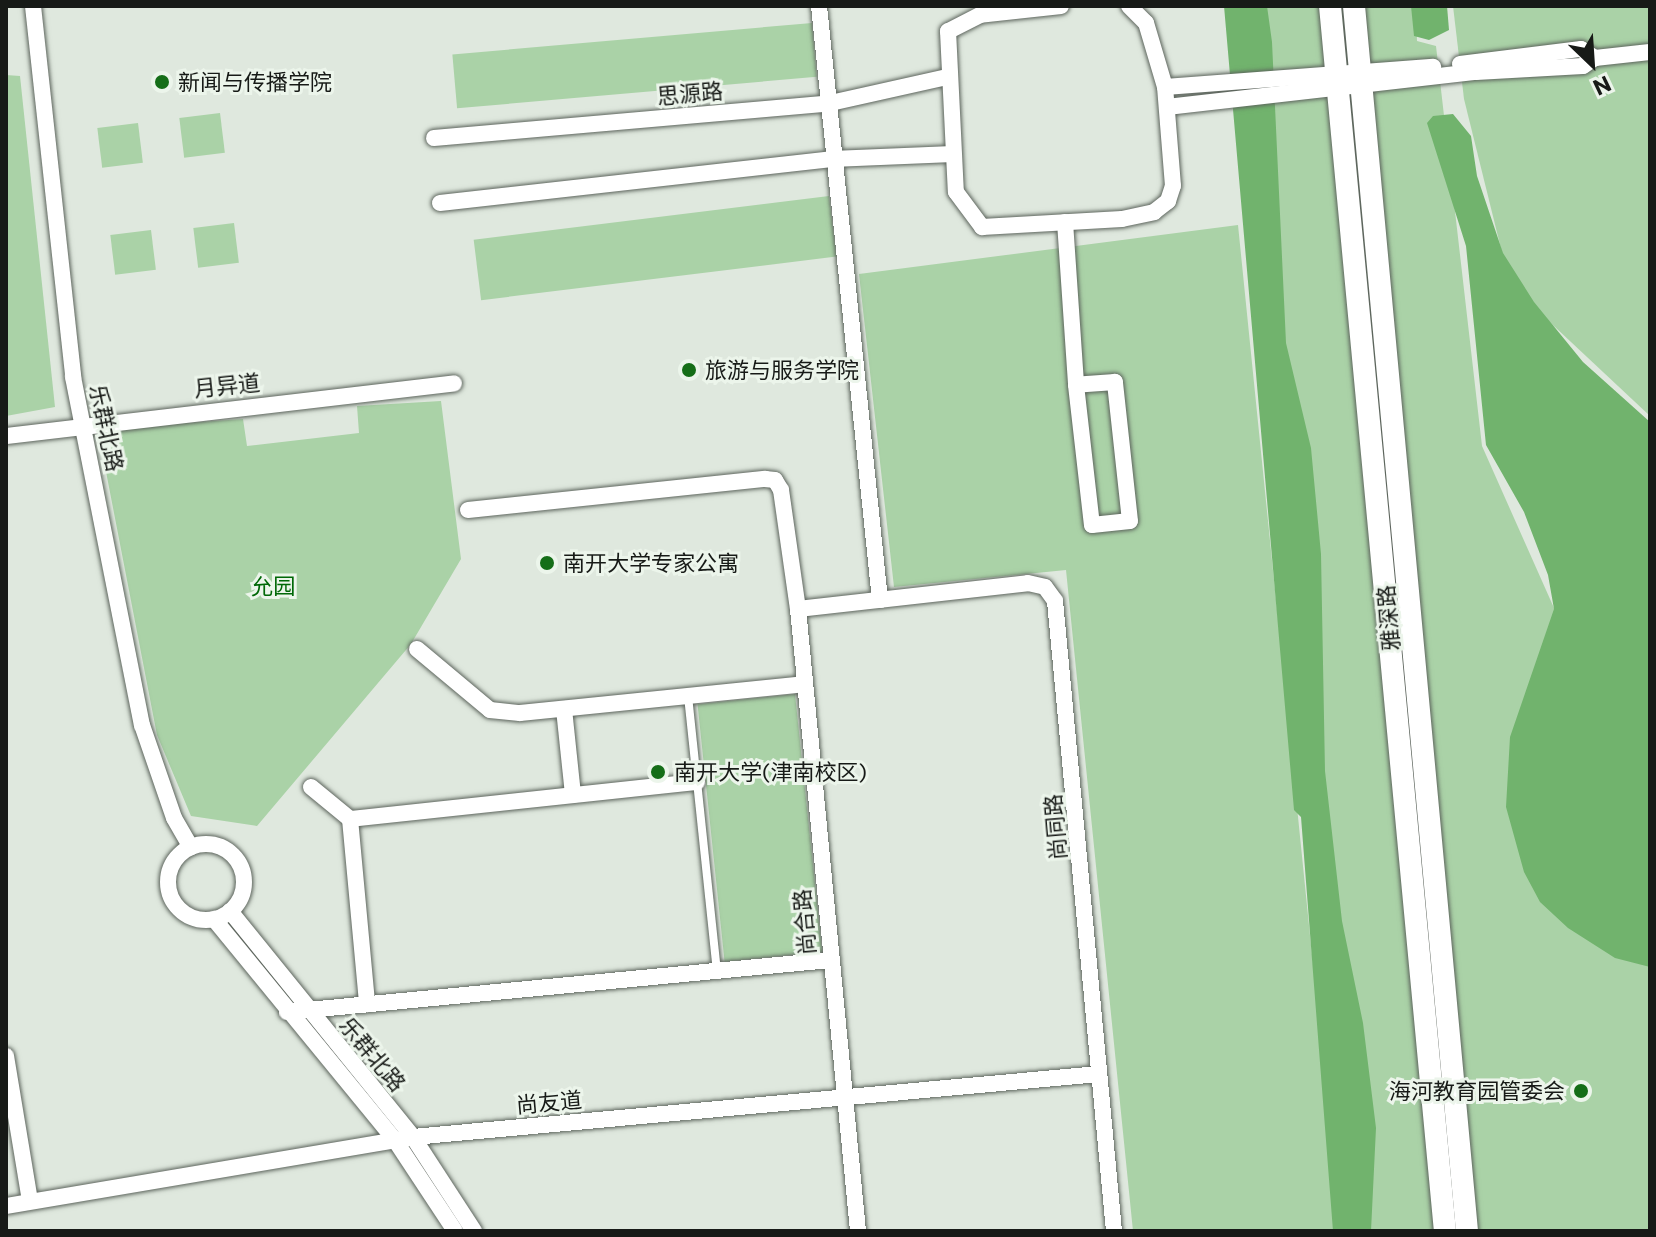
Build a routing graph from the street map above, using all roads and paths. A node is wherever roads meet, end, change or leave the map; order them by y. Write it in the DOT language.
graph roads {
  1 [pos="33,6"];
  2 [pos="819,6"];
  3 [pos="1061,6"];
  4 [pos="1129,6"];
  5 [pos="1330,6"];
  6 [pos="1354,6"];
  7 [pos="1650,52"];
  8 [pos="947,77"];
  9 [pos="1361,80"];
  10 [pos="1337,82"];
  11 [pos="1165,87"];
  12 [pos="826,104"];
  13 [pos="1167,107"];
  14 [pos="434,138"];
  15 [pos="953,154"];
  16 [pos="832,159"];
  17 [pos="440,203"];
  18 [pos="1065,222"];
  19 [pos="454,383"];
  20 [pos="1076,385"];
  21 [pos="84,423"];
  22 [pos="6,436"];
  23 [pos="468,510"];
  24 [pos="880,600"];
  25 [pos="798,609"];
  26 [pos="417,649"];
  27 [pos="804,684"];
  28 [pos="688,696"];
  29 [pos="564,709"];
  30 [pos="697,782"];
  31 [pos="311,787"];
  32 [pos="573,795"];
  33 [pos="350,819"];
  34 [pos="191,847"];
  35 [pos="230,911"];
  36 [pos="214,919"];
  37 [pos="830,960"];
  38 [pos="717,971"];
  39 [pos="367,1004"];
  40 [pos="307,1009"];
  41 [pos="287,1012"];
  42 [pos="6,1056"];
  43 [pos="1099,1074"];
  44 [pos="843,1096"];
  45 [pos="413,1137"];
  46 [pos="395,1140"];
  47 [pos="30,1201"];
  48 [pos="6,1206"];
  49 [pos="455,1231"];
  50 [pos="474,1231"];
  51 [pos="858,1231"];
  52 [pos="1114,1231"];
  53 [pos="1445,1231"];
  54 [pos="1467,1231"];
  1 -- 21 [label="street, 乐群北路"];
  2 -- 12 [label="street"];
  3 -- 8 [label="street"];
  4 -- 11 [label="street"];
  5 -- 10 [label="main road, 雅深路"];
  6 -- 9 [label="main road, 雅深路"];
  7 -- 9 [label="street"];
  8 -- 12 [label="street, 思源路"];
  8 -- 15 [label="street"];
  9 -- 10 [label="street"];
  9 -- 54 [label="main road, 雅深路"];
  10 -- 11 [label="street"];
  10 -- 13 [label="street"];
  10 -- 53 [label="main road, 雅深路"];
  11 -- 13 [label="street"];
  12 -- 14 [label="street, 思源路"];
  12 -- 16 [label="street"];
  13 -- 18 [label="street"];
  15 -- 16 [label="street"];
  15 -- 18 [label="street"];
  16 -- 17 [label="street"];
  16 -- 24 [label="street"];
  18 -- 20 [label="street"];
  19 -- 21 [label="street, 月异道"];
  20 -- 20 [label="street"];
  21 -- 22 [label="street, 月异道"];
  21 -- 34 [label="street, 乐群北路"];
  23 -- 25 [label="street, 尚合路"];
  24 -- 25 [label="street, 尚同路"];
  24 -- 43 [label="street, 尚同路"];
  25 -- 27 [label="street, 尚合路"];
  26 -- 29 [label="street"];
  27 -- 28 [label="street"];
  27 -- 37 [label="street, 尚合路"];
  28 -- 29 [label="street"];
  28 -- 30 [label="lane"];
  29 -- 32 [label="street"];
  30 -- 32 [label="street"];
  30 -- 38 [label="lane"];
  31 -- 33 [label="street"];
  32 -- 33 [label="street"];
  33 -- 39 [label="street"];
  34 -- 35 [label="street"];
  34 -- 36 [label="street"];
  35 -- 36 [label="street"];
  35 -- 40 [label="street, 乐群北路"];
  36 -- 41 [label="street, 乐群北路"];
  37 -- 38 [label="street"];
  37 -- 44 [label="street, 尚合路"];
  38 -- 39 [label="street"];
  39 -- 40 [label="street"];
  40 -- 41 [label="street"];
  40 -- 45 [label="street, 乐群北路"];
  41 -- 46 [label="street, 乐群北路"];
  42 -- 47 [label="street"];
  43 -- 44 [label="street, 尚友道"];
  43 -- 52 [label="street, 尚同路"];
  44 -- 45 [label="street, 尚友道"];
  44 -- 51 [label="street, 尚合路"];
  45 -- 46 [label="street, 尚友道"];
  45 -- 50 [label="street, 乐群北路"];
  46 -- 47 [label="street, 尚友道"];
  46 -- 49 [label="street, 乐群北路"];
  47 -- 48 [label="street, 尚友道"];
}
